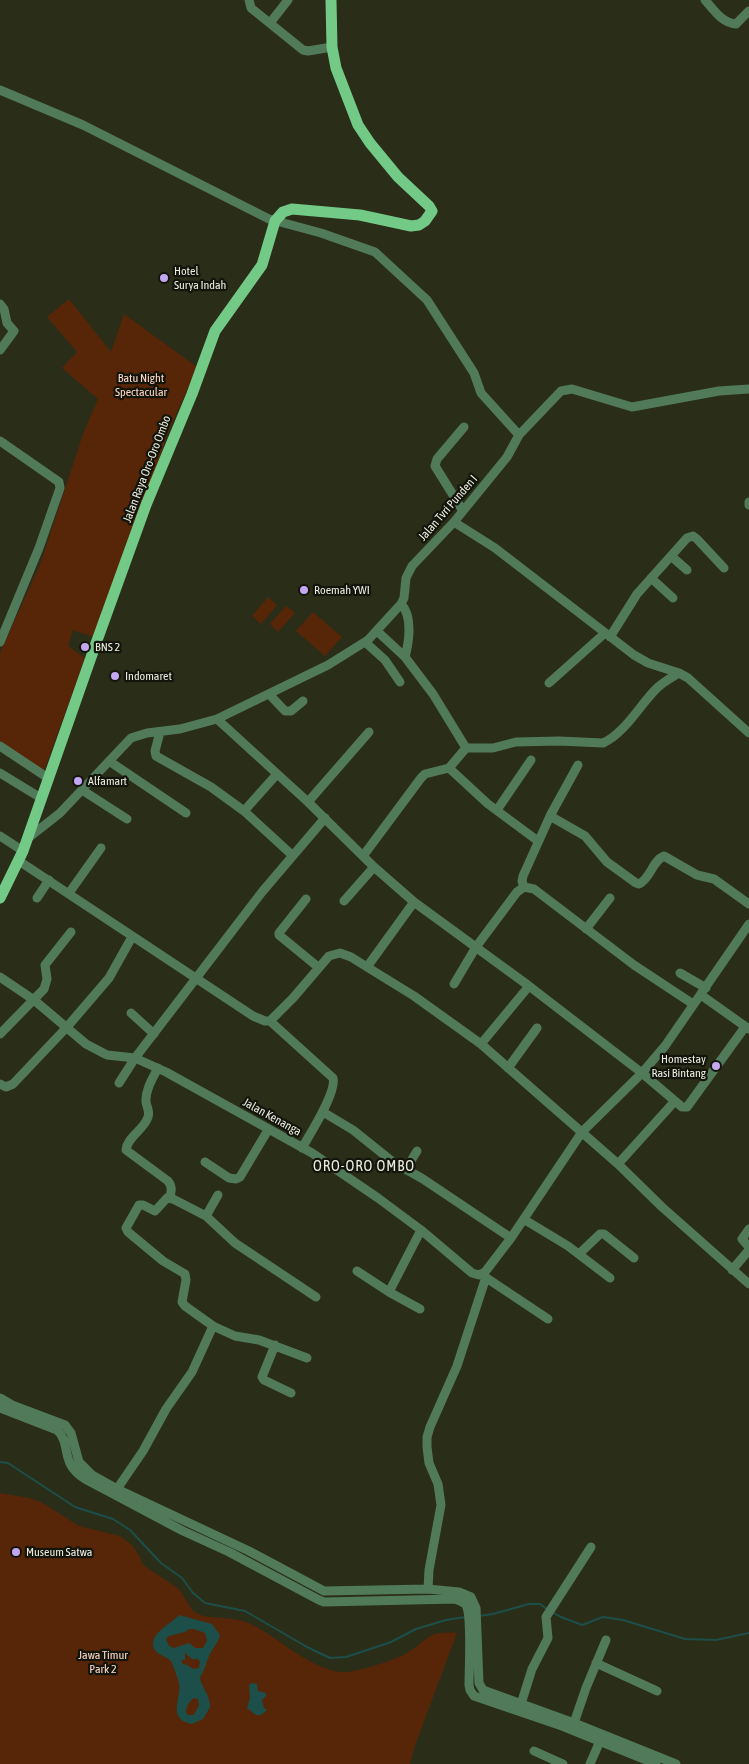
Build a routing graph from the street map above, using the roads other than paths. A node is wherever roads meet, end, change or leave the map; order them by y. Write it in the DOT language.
graph roads {
  1 [pos="249,0"];
  2 [pos="288,0"];
  3 [pos="331,0"];
  4 [pos="705,0"];
  5 [pos="749,11"];
  6 [pos="270,23"];
  7 [pos="332,47"];
  8 [pos="0,90"];
  9 [pos="275,221"];
  10 [pos="0,304"];
  11 [pos="0,350"];
  12 [pos="745,390"];
  13 [pos="464,427"];
  14 [pos="519,434"];
  15 [pos="0,441"];
  16 [pos="463,511"];
  17 [pos="454,522"];
  18 [pos="671,556"];
  19 [pos="724,568"];
  20 [pos="687,570"];
  21 [pos="651,578"];
  22 [pos="673,598"];
  23 [pos="401,604"];
  24 [pos="377,631"];
  25 [pos="608,635"];
  26 [pos="0,642"];
  27 [pos="366,642"];
  28 [pos="405,657"];
  29 [pos="679,673"];
  30 [pos="400,682"];
  31 [pos="549,683"];
  32 [pos="269,694"];
  33 [pos="303,701"];
  34 [pos="218,719"];
  35 [pos="160,732"];
  36 [pos="370,732"];
  37 [pos="749,733"];
  38 [pos="0,746"];
  39 [pos="466,748"];
  40 [pos="531,760"];
  41 [pos="109,762"];
  42 [pos="578,765"];
  43 [pos="449,768"];
  44 [pos="0,773"];
  45 [pos="278,774"];
  46 [pos="48,778"];
  47 [pos="82,790"];
  48 [pos="41,798"];
  49 [pos="308,802"];
  50 [pos="244,810"];
  51 [pos="497,810"];
  52 [pos="186,813"];
  53 [pos="36,816"];
  54 [pos="550,816"];
  55 [pos="127,818"];
  56 [pos="324,818"];
  57 [pos="48,824"];
  58 [pos="0,836"];
  59 [pos="27,839"];
  60 [pos="538,841"];
  61 [pos="101,848"];
  62 [pos="292,855"];
  63 [pos="21,856"];
  64 [pos="363,856"];
  65 [pos="374,866"];
  66 [pos="49,880"];
  67 [pos="524,886"];
  68 [pos="69,893"];
  69 [pos="0,898"];
  70 [pos="37,898"];
  71 [pos="610,898"];
  72 [pos="306,899"];
  73 [pos="344,901"];
  74 [pos="414,902"];
  75 [pos="749,904"];
  76 [pos="749,924"];
  77 [pos="586,929"];
  78 [pos="71,932"];
  79 [pos="132,937"];
  80 [pos="476,947"];
  81 [pos="368,966"];
  82 [pos="318,967"];
  83 [pos="680,973"];
  84 [pos="0,977"];
  85 [pos="196,978"];
  86 [pos="454,984"];
  87 [pos="529,986"];
  88 [pos="703,991"];
  89 [pos="34,1000"];
  90 [pos="693,1004"];
  91 [pos="131,1013"];
  92 [pos="270,1021"];
  93 [pos="67,1027"];
  94 [pos="537,1028"];
  95 [pos="747,1028"];
  96 [pos="0,1034"];
  97 [pos="154,1034"];
  98 [pos="481,1044"];
  99 [pos="134,1058"];
  100 [pos="158,1068"];
  101 [pos="508,1068"];
  102 [pos="642,1074"];
  103 [pos="119,1083"];
  104 [pos="0,1084"];
  105 [pos="675,1101"];
  106 [pos="323,1112"];
  107 [pos="268,1130"];
  108 [pos="582,1132"];
  109 [pos="302,1148"];
  110 [pos="417,1151"];
  111 [pos="204,1162"];
  112 [pos="618,1164"];
  113 [pos="406,1169"];
  114 [pos="218,1195"];
  115 [pos="169,1198"];
  116 [pos="206,1216"];
  117 [pos="524,1220"];
  118 [pos="749,1229"];
  119 [pos="421,1230"];
  120 [pos="511,1238"];
  121 [pos="749,1249"];
  122 [pos="580,1254"];
  123 [pos="634,1258"];
  124 [pos="732,1270"];
  125 [pos="357,1271"];
  126 [pos="484,1276"];
  127 [pos="610,1278"];
  128 [pos="749,1284"];
  129 [pos="389,1292"];
  130 [pos="316,1297"];
  131 [pos="420,1309"];
  132 [pos="548,1319"];
  133 [pos="213,1326"];
  134 [pos="275,1345"];
  135 [pos="307,1358"];
  136 [pos="291,1393"];
  137 [pos="2,1405"];
  138 [pos="117,1489"];
  139 [pos="171,1519"];
  140 [pos="186,1527"];
  141 [pos="591,1547"];
  142 [pos="428,1589"];
  143 [pos="472,1608"];
  144 [pos="473,1624"];
  145 [pos="606,1640"];
  146 [pos="596,1663"];
  147 [pos="657,1691"];
  148 [pos="521,1704"];
  149 [pos="574,1723"];
  150 [pos="600,1741"];
  151 [pos="632,1749"];
  152 [pos="534,1752"];
  153 [pos="563,1764"];
  154 [pos="590,1764"];
  155 [pos="656,1764"];
  156 [pos="676,1764"];
  1 -- 6 [label="street"];
  2 -- 6 [label="street"];
  3 -- 7 [label="main road"];
  4 -- 5 [label="street"];
  6 -- 7 [label="street"];
  7 -- 9 [label="main road"];
  8 -- 9 [label="street"];
  9 -- 14 [label="street"];
  9 -- 46 [label="main road, Jalan Raya Oro-Oro Ombo"];
  10 -- 11 [label="street"];
  12 -- 14 [label="street, Jalan Tvri Punden I"];
  13 -- 16 [label="street"];
  14 -- 16 [label="street, Jalan Tvri Punden I"];
  15 -- 26 [label="street"];
  16 -- 17 [label="street, Jalan Tvri Punden I"];
  17 -- 23 [label="street, Jalan Tvri Punden I"];
  17 -- 25 [label="street"];
  18 -- 19 [label="street"];
  18 -- 20 [label="street"];
  18 -- 21 [label="street"];
  21 -- 22 [label="street"];
  21 -- 25 [label="street"];
  23 -- 24 [label="street"];
  23 -- 28 [label="street"];
  24 -- 27 [label="street"];
  24 -- 28 [label="street"];
  25 -- 29 [label="street"];
  25 -- 31 [label="street"];
  27 -- 30 [label="street"];
  27 -- 32 [label="street"];
  28 -- 39 [label="street"];
  29 -- 37 [label="street"];
  29 -- 39 [label="street"];
  32 -- 33 [label="street"];
  32 -- 34 [label="street"];
  34 -- 35 [label="street"];
  34 -- 45 [label="street"];
  35 -- 41 [label="street"];
  35 -- 50 [label="street"];
  36 -- 49 [label="street"];
  38 -- 46 [label="street"];
  39 -- 43 [label="street"];
  40 -- 51 [label="street"];
  41 -- 47 [label="street"];
  41 -- 52 [label="street"];
  42 -- 54 [label="street"];
  43 -- 51 [label="street"];
  43 -- 64 [label="street"];
  44 -- 48 [label="street"];
  45 -- 49 [label="street"];
  45 -- 50 [label="street"];
  46 -- 48 [label="main road, Jalan Raya Oro-Oro Ombo"];
  47 -- 55 [label="street"];
  47 -- 57 [label="street"];
  48 -- 53 [label="main road, Jalan Raya Oro-Oro Ombo"];
  49 -- 56 [label="street"];
  50 -- 62 [label="street"];
  51 -- 60 [label="street"];
  53 -- 57 [label="street"];
  53 -- 59 [label="main road, Jalan Raya Oro-Oro Ombo"];
  54 -- 60 [label="street"];
  54 -- 75 [label="street"];
  56 -- 62 [label="street"];
  56 -- 64 [label="street"];
  57 -- 59 [label="street"];
  58 -- 63 [label="street"];
  59 -- 63 [label="main road, Jalan Raya Oro-Oro Ombo"];
  60 -- 67 [label="street"];
  61 -- 68 [label="street"];
  62 -- 85 [label="street"];
  63 -- 66 [label="street"];
  63 -- 69 [label="main road, Jalan Raya Oro-Oro Ombo"];
  64 -- 65 [label="street"];
  65 -- 73 [label="street"];
  65 -- 74 [label="street"];
  66 -- 68 [label="street"];
  66 -- 70 [label="street"];
  67 -- 77 [label="street"];
  67 -- 80 [label="street"];
  68 -- 79 [label="street"];
  71 -- 77 [label="street"];
  72 -- 82 [label="street"];
  74 -- 80 [label="street"];
  74 -- 81 [label="street"];
  76 -- 88 [label="street"];
  77 -- 90 [label="street"];
  78 -- 89 [label="street"];
  79 -- 85 [label="street"];
  79 -- 93 [label="street"];
  80 -- 86 [label="street"];
  80 -- 87 [label="street"];
  81 -- 82 [label="street"];
  81 -- 98 [label="street"];
  82 -- 92 [label="street"];
  83 -- 88 [label="street"];
  84 -- 89 [label="street, Jalan Kenanga"];
  85 -- 92 [label="street"];
  85 -- 97 [label="street"];
  87 -- 98 [label="street"];
  87 -- 102 [label="street"];
  88 -- 90 [label="street"];
  88 -- 95 [label="street"];
  89 -- 93 [label="street, Jalan Kenanga"];
  89 -- 96 [label="street"];
  90 -- 102 [label="street"];
  91 -- 97 [label="street"];
  92 -- 106 [label="street"];
  93 -- 99 [label="street, Jalan Kenanga"];
  93 -- 104 [label="street"];
  94 -- 101 [label="street"];
  95 -- 105 [label="street"];
  97 -- 99 [label="street"];
  98 -- 101 [label="street"];
  99 -- 100 [label="street, Jalan Kenanga"];
  99 -- 103 [label="street"];
  100 -- 107 [label="street, Jalan Kenanga"];
  100 -- 115 [label="street"];
  101 -- 108 [label="street"];
  102 -- 105 [label="street"];
  102 -- 108 [label="street"];
  105 -- 112 [label="street"];
  106 -- 109 [label="street"];
  106 -- 113 [label="street"];
  107 -- 109 [label="street, Jalan Kenanga"];
  107 -- 111 [label="street"];
  108 -- 112 [label="street"];
  108 -- 117 [label="street"];
  109 -- 119 [label="street, Jalan Kenanga"];
  110 -- 113 [label="street"];
  112 -- 124 [label="street"];
  113 -- 120 [label="street"];
  114 -- 116 [label="street"];
  115 -- 116 [label="street"];
  115 -- 133 [label="street"];
  116 -- 130 [label="street"];
  117 -- 120 [label="street"];
  117 -- 122 [label="street"];
  118 -- 121 [label="street"];
  119 -- 126 [label="street, Jalan Kenanga"];
  119 -- 129 [label="street"];
  120 -- 126 [label="street"];
  121 -- 124 [label="street"];
  122 -- 123 [label="street"];
  122 -- 127 [label="street"];
  124 -- 128 [label="street"];
  125 -- 129 [label="street"];
  126 -- 132 [label="street, Jalan Kenanga"];
  126 -- 142 [label="street"];
  129 -- 131 [label="street"];
  133 -- 134 [label="street"];
  133 -- 138 [label="street"];
  134 -- 135 [label="street"];
  134 -- 136 [label="street"];
  137 -- 138 [label="street"];
  137 -- 139 [label="street"];
  138 -- 139 [label="street"];
  139 -- 140 [label="street"];
  140 -- 142 [label="street"];
  140 -- 143 [label="street"];
  141 -- 148 [label="street"];
  142 -- 143 [label="street"];
  143 -- 144 [label="street"];
  144 -- 148 [label="street"];
  144 -- 150 [label="street"];
  145 -- 146 [label="street"];
  146 -- 147 [label="street"];
  146 -- 149 [label="street"];
  148 -- 149 [label="street"];
  149 -- 151 [label="street"];
  150 -- 151 [label="street"];
  150 -- 154 [label="street"];
  151 -- 155 [label="street"];
  151 -- 156 [label="street"];
  152 -- 153 [label="street"];
}
